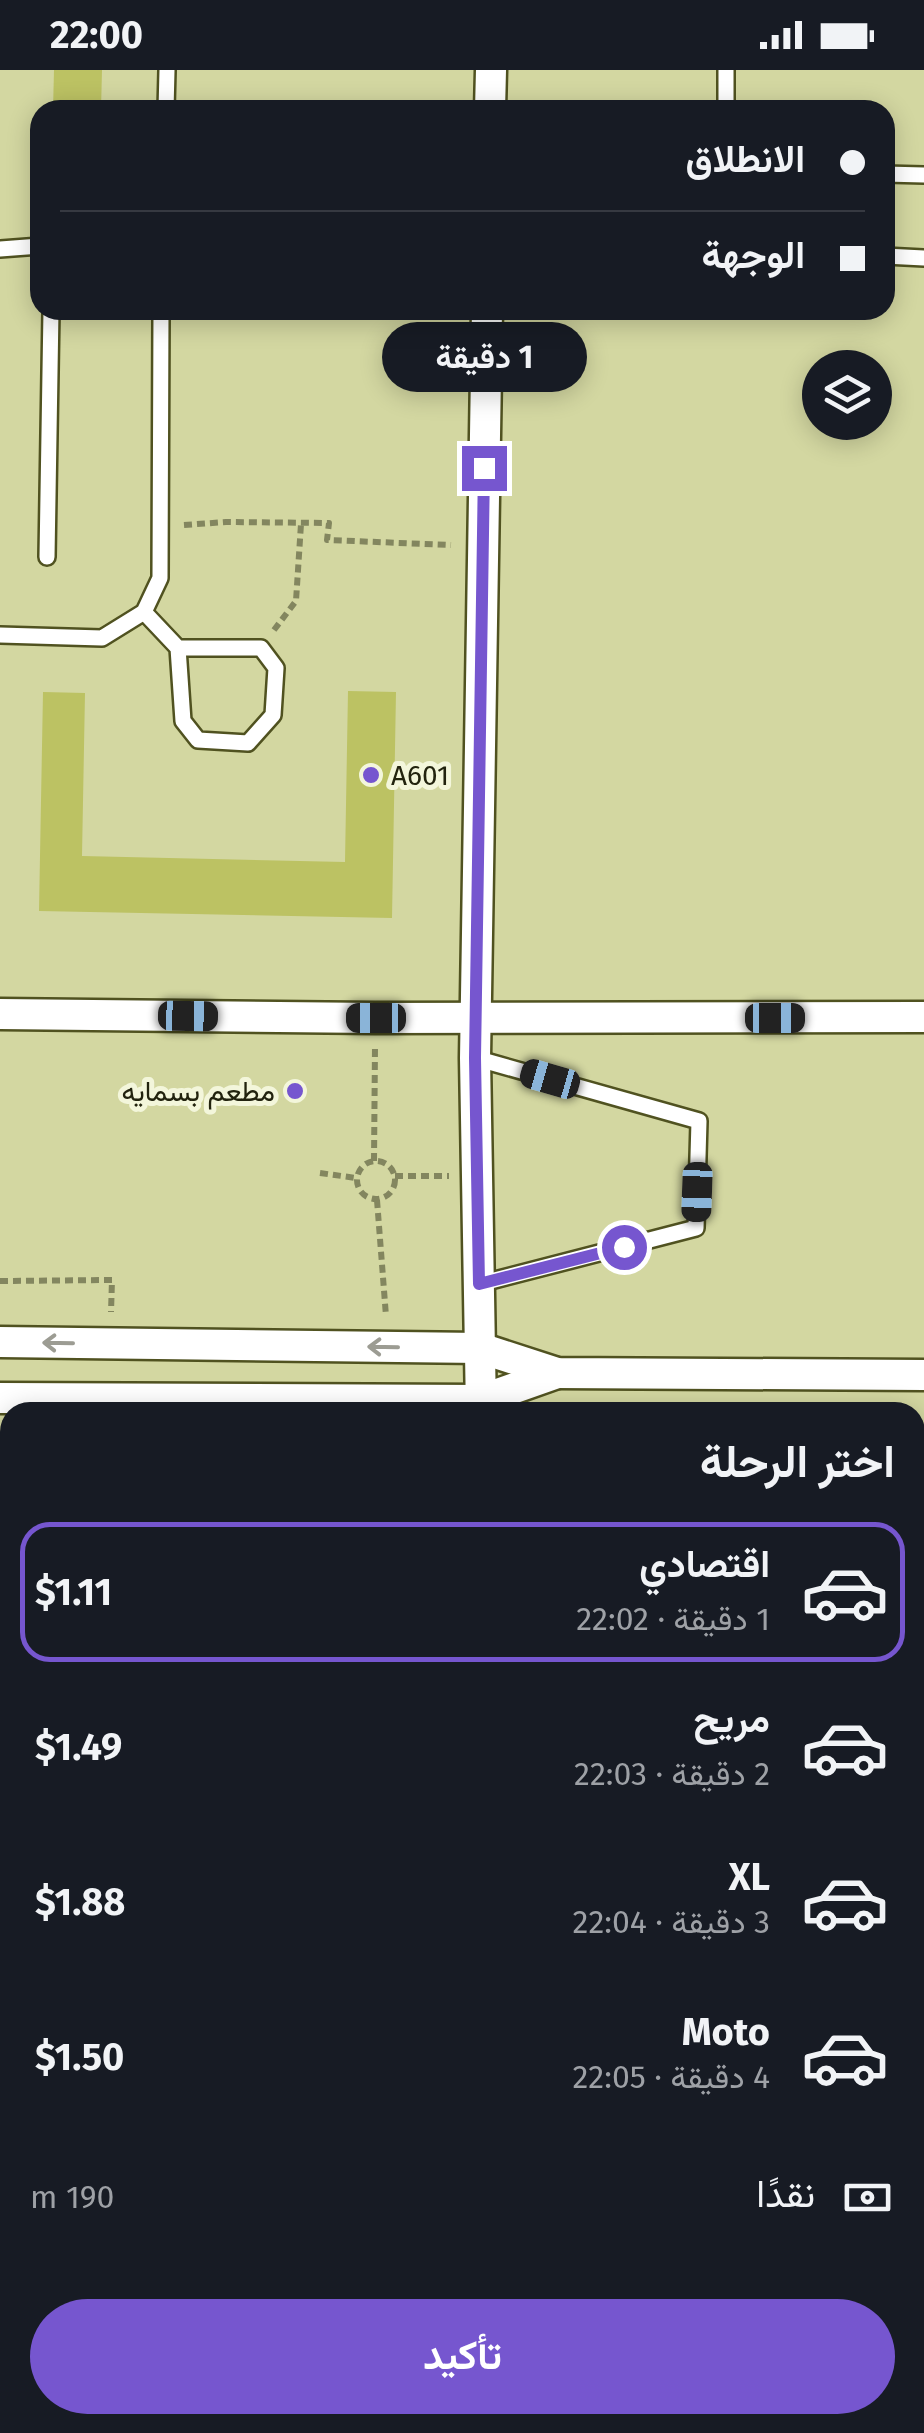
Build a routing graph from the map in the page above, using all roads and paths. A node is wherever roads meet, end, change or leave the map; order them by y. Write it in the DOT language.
graph roads {
  1 [pos="168,70"];
  2 [pos="490,70"];
  3 [pos="726,70"];
  4 [pos="166,100"];
  5 [pos="490,100"];
  6 [pos="726,100"];
  7 [pos="895,174"];
  8 [pos="924,175"];
  9 [pos="30,247"];
  10 [pos="0,250"];
  11 [pos="895,257"];
  12 [pos="924,258"];
  13 [pos="51,320"];
  14 [pos="161,320"];
  15 [pos="486,320"];
  16 [pos="302,524"];
  17 [pos="161,526"];
  18 [pos="482,546"];
  19 [pos="47,557"];
  20 [pos="144,612"];
  21 [pos="0,635"];
  22 [pos="178,648"];
  23 [pos="261,648"];
  24 [pos="0,1014"];
  25 [pos="924,1017"];
  26 [pos="376,1018"];
  27 [pos="476,1018"];
  28 [pos="475,1058"];
  29 [pos="374,1161"];
  30 [pos="320,1173"];
  31 [pos="395,1176"];
  32 [pos="477,1176"];
  33 [pos="356,1178"];
  34 [pos="377,1200"];
  35 [pos="0,1280"];
  36 [pos="479,1284"];
  37 [pos="0,1342"];
  38 [pos="111,1344"];
  39 [pos="389,1347"];
  40 [pos="480,1348"];
  41 [pos="557,1373"];
  42 [pos="924,1374"];
  43 [pos="0,1398"];
  44 [pos="240,1402"];
  45 [pos="481,1402"];
  46 [pos="490,1402"];
  1 -- 4 [label="lane"];
  2 -- 5 [label="street"];
  3 -- 6 [label="lane"];
  7 -- 8 [label="lane"];
  9 -- 10 [label="lane"];
  11 -- 12 [label="lane"];
  13 -- 19 [label="lane"];
  14 -- 17 [label="lane"];
  15 -- 18 [label="street"];
  16 -- 17 [label="path"];
  16 -- 18 [label="path"];
  16 -- 23 [label="path"];
  17 -- 20 [label="lane"];
  18 -- 27 [label="street"];
  20 -- 21 [label="lane"];
  20 -- 22 [label="lane"];
  22 -- 23 [label="lane"];
  22 -- 23 [label="lane"];
  24 -- 26 [label="street"];
  25 -- 27 [label="street"];
  26 -- 27 [label="street"];
  26 -- 29 [label="path"];
  27 -- 28 [label="street"];
  28 -- 32 [label="street"];
  28 -- 36 [label="lane"];
  29 -- 31 [label="path"];
  29 -- 33 [label="path"];
  30 -- 33 [label="path"];
  31 -- 32 [label="path"];
  31 -- 34 [label="path"];
  32 -- 36 [label="street"];
  33 -- 34 [label="path"];
  34 -- 39 [label="path"];
  35 -- 38 [label="path"];
  36 -- 40 [label="street"];
  38 -- 37 [label="street, one-way"];
  39 -- 38 [label="street, one-way"];
  39 -- 40 [label="street"];
  40 -- 41 [label="street"];
  40 -- 45 [label="street"];
  41 -- 42 [label="street"];
  41 -- 46 [label="street"];
  43 -- 44 [label="street"];
}
